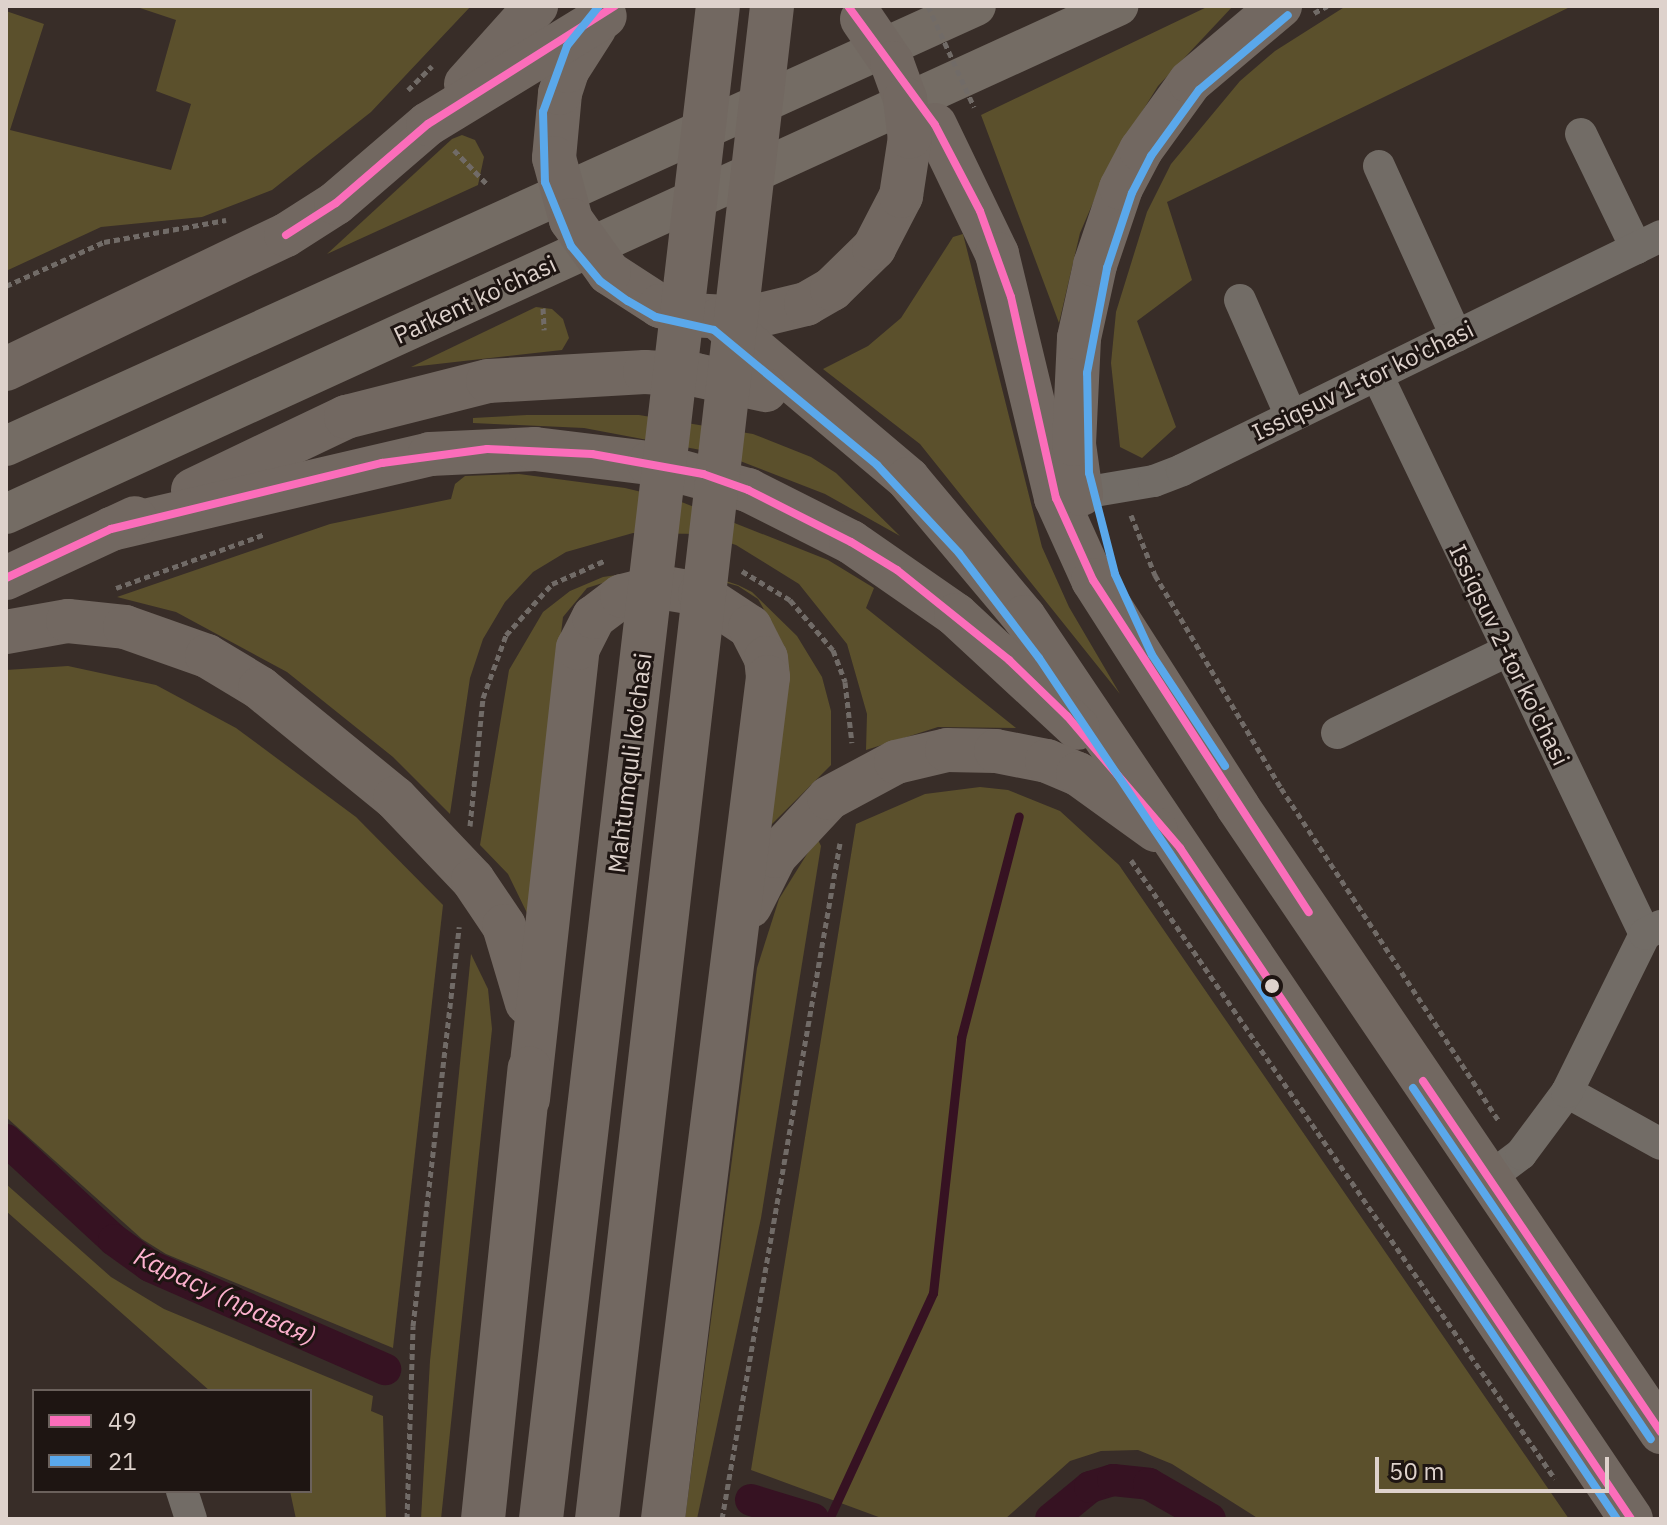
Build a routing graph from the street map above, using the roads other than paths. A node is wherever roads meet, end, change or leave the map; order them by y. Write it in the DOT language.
graph roads {
  1 [pos="536,6"];
  2 [pos="718,6"];
  3 [pos="772,6"];
  4 [pos="976,6"];
  5 [pos="1118,6"];
  6 [pos="609,9"];
  7 [pos="856,10"];
  8 [pos="1291,13"];
  9 [pos="415,109"];
  10 [pos="922,131"];
  11 [pos="1581,134"];
  12 [pos="1379,166"];
  13 [pos="1648,242"];
  14 [pos="1240,300"];
  15 [pos="719,319"];
  16 [pos="1456,336"];
  17 [pos="6,369"];
  18 [pos="584,373"];
  19 [pos="1377,375"];
  20 [pos="1291,416"];
  21 [pos="861,436"];
  22 [pos="6,446"];
  23 [pos="1068,496"];
  24 [pos="6,514"];
  25 [pos="111,529"];
  26 [pos="6,578"];
  27 [pos="6,632"];
  28 [pos="1505,652"];
  29 [pos="1337,733"];
  30 [pos="1180,848"];
  31 [pos="1653,930"];
  32 [pos="734,954"];
  33 [pos="1567,1092"];
  34 [pos="528,1099"];
  35 [pos="1661,1144"];
  36 [pos="1505,1166"];
  37 [pos="1661,1432"];
  38 [pos="183,1493"];
  39 [pos="191,1519"];
  40 [pos="483,1519"];
  41 [pos="541,1519"];
  42 [pos="597,1519"];
  43 [pos="663,1519"];
  44 [pos="1631,1519"];
  1 -- 9 [label="highway"];
  2 -- 41 [label="highway, Mahtumquli ko'chasi, bridge"];
  3 -- 42 [label="highway, bridge"];
  4 -- 22 [label="main road"];
  5 -- 24 [label="main road, Parkent ko'chasi"];
  6 -- 9 [label="highway"];
  6 -- 15 [label="highway, bridge"];
  7 -- 10 [label="highway, bridge"];
  8 -- 23 [label="highway"];
  9 -- 17 [label="highway"];
  10 -- 15 [label="highway"];
  10 -- 23 [label="highway"];
  11 -- 13 [label="street"];
  12 -- 16 [label="street"];
  13 -- 16 [label="street, Issiqsuv 1-tor ko'chasi"];
  14 -- 20 [label="street"];
  15 -- 18 [label="highway"];
  15 -- 21 [label="highway"];
  16 -- 19 [label="street, Issiqsuv 1-tor ko'chasi"];
  18 -- 21 [label="highway"];
  18 -- 25 [label="highway"];
  19 -- 20 [label="street, Issiqsuv 1-tor ko'chasi"];
  19 -- 28 [label="street, Issiqsuv 2-tor ko'chasi"];
  20 -- 23 [label="street, Issiqsuv 1-tor ko'chasi"];
  21 -- 30 [label="highway"];
  23 -- 36 [label="highway"];
  25 -- 26 [label="highway"];
  25 -- 30 [label="highway"];
  27 -- 34 [label="highway"];
  28 -- 29 [label="street"];
  28 -- 31 [label="street, Issiqsuv 2-tor ko'chasi"];
  30 -- 32 [label="highway"];
  30 -- 44 [label="highway"];
  31 -- 33 [label="street"];
  32 -- 34 [label="highway"];
  32 -- 43 [label="highway"];
  33 -- 35 [label="street"];
  33 -- 36 [label="street"];
  34 -- 40 [label="highway"];
  36 -- 37 [label="highway"];
  38 -- 39 [label="street"];
}
